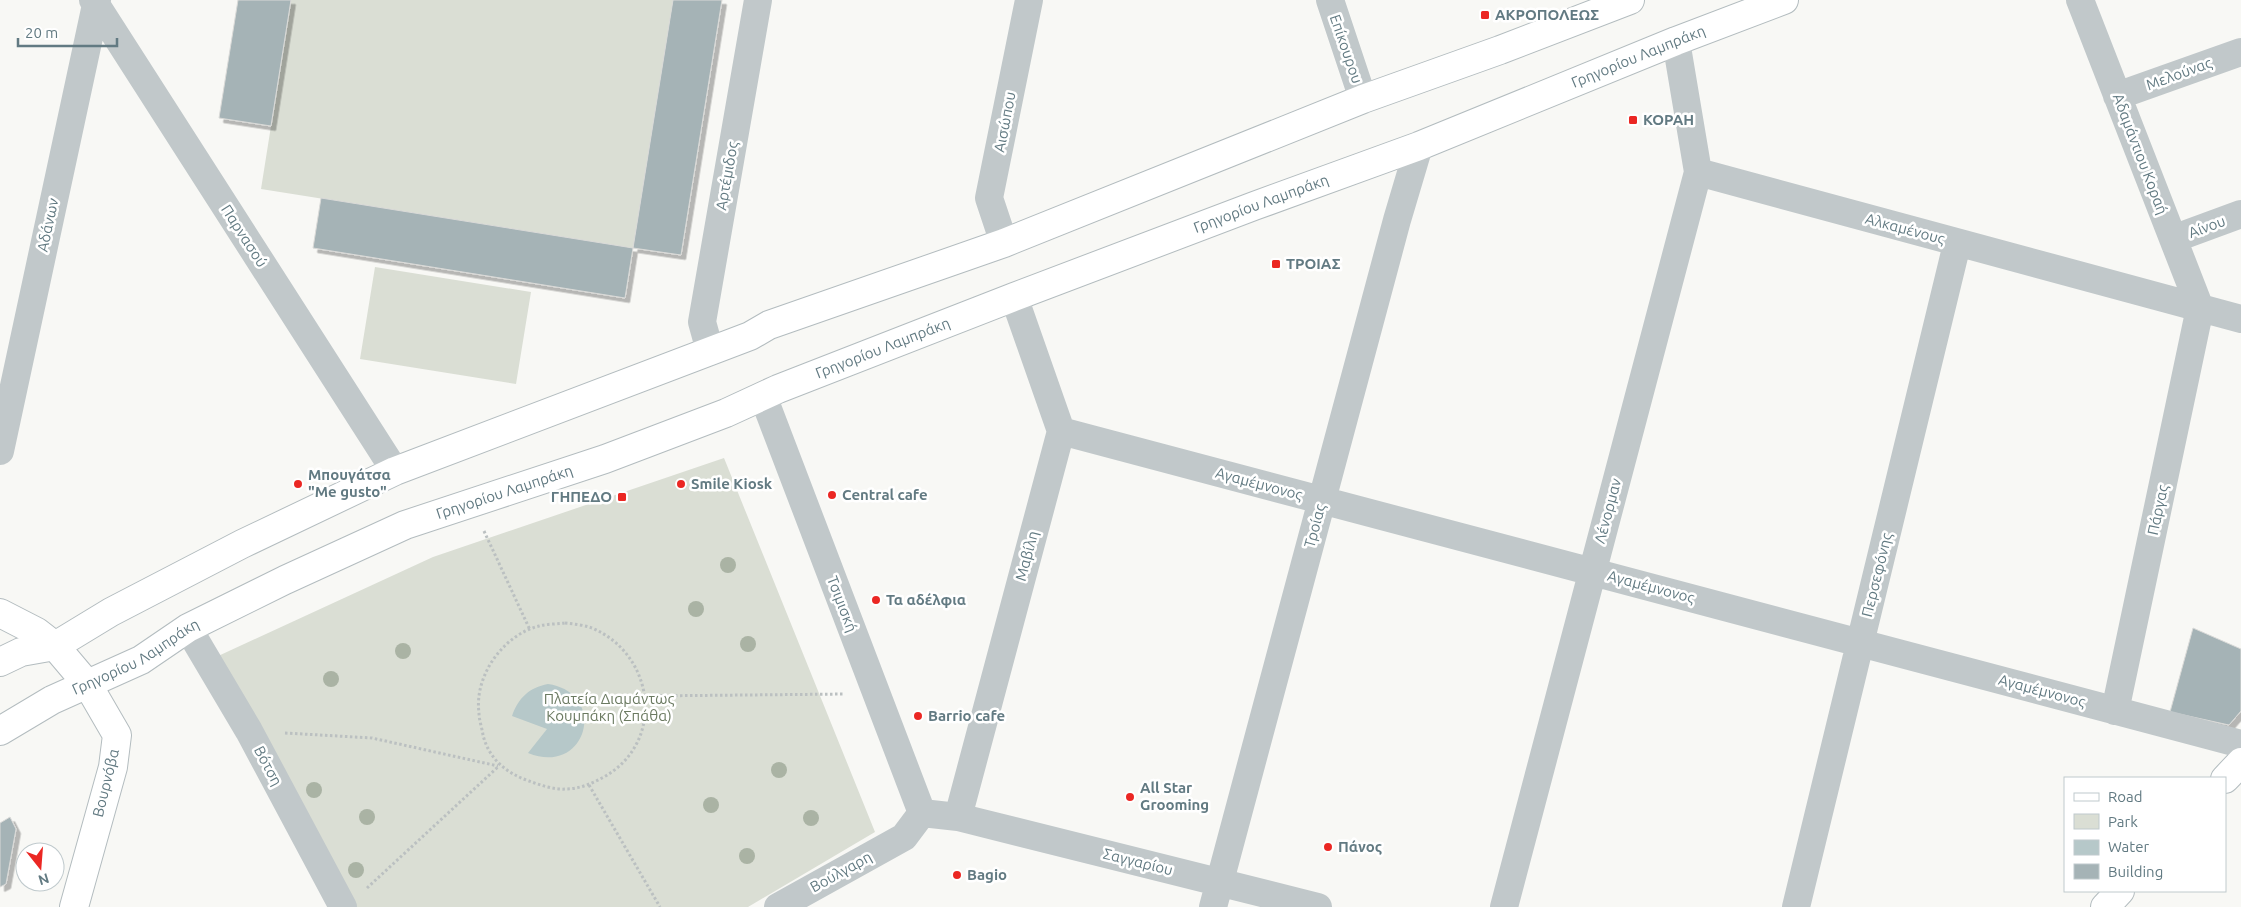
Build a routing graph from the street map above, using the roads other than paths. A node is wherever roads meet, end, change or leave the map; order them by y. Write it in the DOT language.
graph roads {
  1 [pos="758,0"];
  2 [pos="1029,0"];
  3 [pos="1330,0"];
  4 [pos="1630,0"];
  5 [pos="1784,0"];
  6 [pos="2080,0"];
  7 [pos="95,2"];
  8 [pos="1676,41"];
  9 [pos="2241,52"];
  10 [pos="2117,96"];
  11 [pos="1363,99"];
  12 [pos="1419,146"];
  13 [pos="1698,172"];
  14 [pos="2241,214"];
  15 [pos="2173,239"];
  16 [pos="1004,243"];
  17 [pos="1957,244"];
  18 [pos="1014,297"];
  19 [pos="2200,308"];
  20 [pos="2241,319"];
  21 [pos="710,351"];
  22 [pos="763,396"];
  23 [pos="1061,431"];
  24 [pos="0,451"];
  25 [pos="395,472"];
  26 [pos="1322,500"];
  27 [pos="1592,572"];
  28 [pos="0,613"];
  29 [pos="188,628"];
  30 [pos="1860,643"];
  31 [pos="55,646"];
  32 [pos="0,662"];
  33 [pos="88,685"];
  34 [pos="2115,711"];
  35 [pos="0,731"];
  36 [pos="2241,744"];
  37 [pos="2241,762"];
  38 [pos="2226,779"];
  39 [pos="922,813"];
  40 [pos="958,817"];
  41 [pos="2119,892"];
  42 [pos="1216,895"];
  43 [pos="352,900"];
  44 [pos="74,907"];
  45 [pos="778,907"];
  46 [pos="1318,907"];
  47 [pos="1504,907"];
  48 [pos="1796,907"];
  49 [pos="2105,907"];
  1 -- 21 [label="street, Αρτέμιδος"];
  2 -- 16 [label="street, Αισώπου"];
  3 -- 11 [label="street, Επίκουρου"];
  4 -- 11 [label="main road"];
  5 -- 8 [label="main road, Γρηγορίου Λαμπράκη"];
  6 -- 10 [label="street, Αδαμάντιου Κοραή"];
  7 -- 24 [label="street, Αδάνων"];
  7 -- 25 [label="street, Παρνασού"];
  8 -- 12 [label="main road, Γρηγορίου Λαμπράκη"];
  8 -- 13 [label="street"];
  9 -- 10 [label="street, Μελούνας"];
  10 -- 15 [label="street, Αδαμάντιου Κοραή"];
  11 -- 16 [label="main road"];
  12 -- 18 [label="main road, Γρηγορίου Λαμπράκη"];
  12 -- 26 [label="street, Τροίας"];
  13 -- 17 [label="street, Αλκαμένους"];
  13 -- 27 [label="street, Λένορμαν"];
  14 -- 15 [label="street, Αίνου"];
  15 -- 19 [label="street, Αδαμάντιου Κοραή"];
  16 -- 21 [label="main road"];
  17 -- 19 [label="street, Αλκαμένους"];
  17 -- 30 [label="street, Περσεφόνης"];
  18 -- 22 [label="main road, Γρηγορίου Λαμπράκη"];
  18 -- 23 [label="street"];
  19 -- 20 [label="street, Αλκαμένους"];
  19 -- 34 [label="street, Πάργας"];
  21 -- 25 [label="main road"];
  22 -- 29 [label="main road, Γρηγορίου Λαμπράκη"];
  22 -- 39 [label="street, Τσιμισκή"];
  23 -- 26 [label="street, Αγαμέμνονος"];
  23 -- 40 [label="street, Μαβίλη"];
  25 -- 31 [label="main road"];
  26 -- 27 [label="street, Αγαμέμνονος"];
  26 -- 42 [label="street, Τροίας"];
  27 -- 30 [label="street, Αγαμέμνονος"];
  27 -- 47 [label="street, Λένορμαν"];
  28 -- 31 [label="main road, Βουρνόβα"];
  29 -- 33 [label="main road, Γρηγορίου Λαμπράκη"];
  29 -- 43 [label="street, Βότση"];
  30 -- 34 [label="street, Αγαμέμνονος"];
  30 -- 48 [label="street, Περσεφόνης"];
  31 -- 32 [label="main road"];
  31 -- 33 [label="main road, Βουρνόβα"];
  33 -- 35 [label="main road, Γρηγορίου Λαμπράκη"];
  33 -- 44 [label="main road, Βουρνόβα"];
  34 -- 36 [label="street, Αγαμέμνονος"];
  37 -- 38 [label="main road"];
  39 -- 40 [label="street, Σαγγαρίου"];
  39 -- 45 [label="street, Βούλγαρη"];
  40 -- 42 [label="street, Σαγγαρίου"];
  41 -- 49 [label="main road"];
  42 -- 46 [label="street, Σαγγαρίου"];
}
